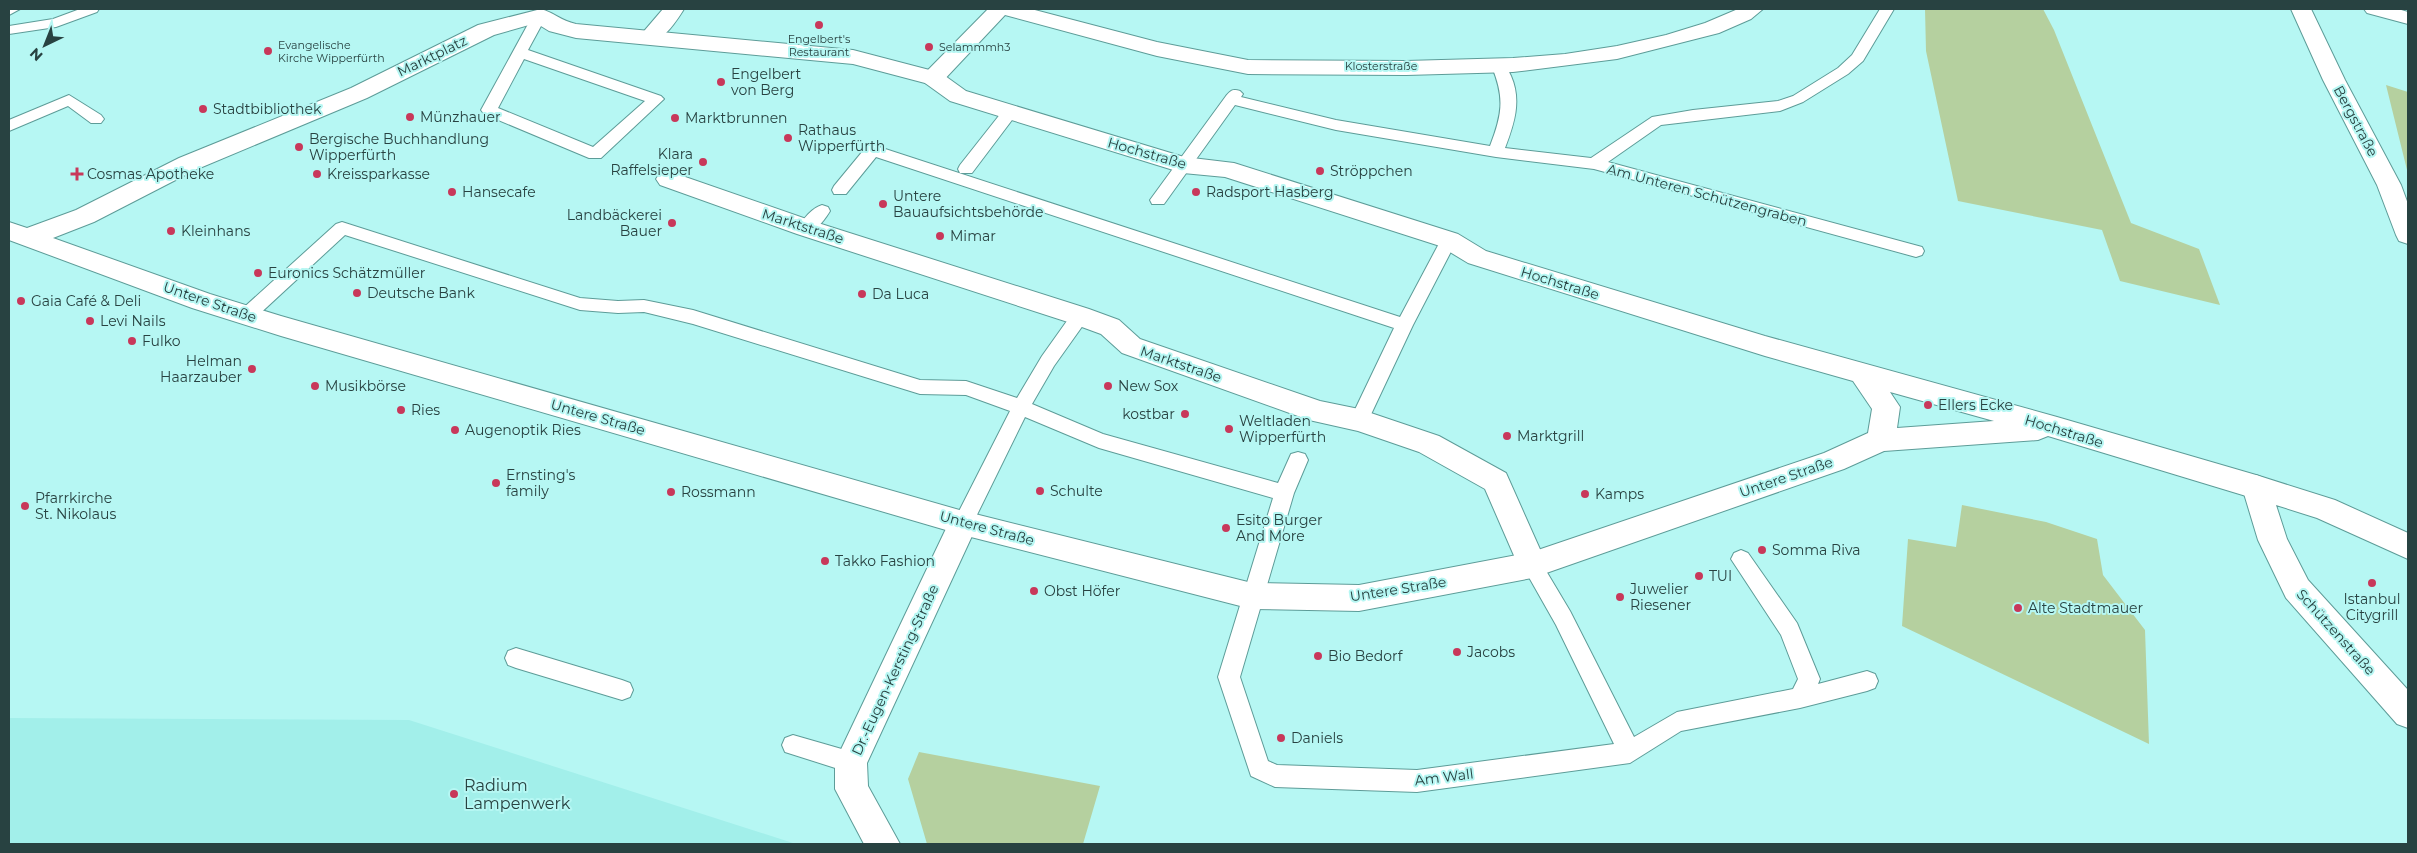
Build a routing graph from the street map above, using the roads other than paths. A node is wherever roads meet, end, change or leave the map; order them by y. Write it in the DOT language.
graph roads {
  1 [pos="13,9"];
  2 [pos="92,9"];
  3 [pos="674,9"];
  4 [pos="999,9"];
  5 [pos="1008,9"];
  6 [pos="1753,9"];
  7 [pos="1887,9"];
  8 [pos="2301,9"];
  9 [pos="2374,9"];
  10 [pos="9,11"];
  11 [pos="539,12"];
  12 [pos="2408,18"];
  13 [pos="9,30"];
  14 [pos="650,37"];
  15 [pos="521,53"];
  16 [pos="1499,67"];
  17 [pos="933,78"];
  18 [pos="1010,112"];
  19 [pos="96,119"];
  20 [pos="9,126"];
  21 [pos="1496,152"];
  22 [pos="1183,164"];
  23 [pos="1594,164"];
  24 [pos="966,169"];
  25 [pos="668,179"];
  26 [pos="840,190"];
  27 [pos="1158,200"];
  28 [pos="85,216"];
  29 [pos="1144,223"];
  30 [pos="19,234"];
  31 [pos="2408,235"];
  32 [pos="1132,236"];
  33 [pos="1449,240"];
  34 [pos="1916,251"];
  35 [pos="73,254"];
  36 [pos="247,315"];
  37 [pos="1080,316"];
  38 [pos="1404,324"];
  39 [pos="1862,373"];
  40 [pos="1021,407"];
  41 [pos="1359,420"];
  42 [pos="2057,428"];
  43 [pos="1881,440"];
  44 [pos="1298,460"];
  45 [pos="2256,487"];
  46 [pos="1284,494"];
  47 [pos="2324,509"];
  48 [pos="963,523"];
  49 [pos="2408,526"];
  50 [pos="2408,546"];
  51 [pos="1741,560"];
  52 [pos="1532,564"];
  53 [pos="1252,596"];
  54 [pos="516,658"];
  55 [pos="1867,681"];
  56 [pos="622,690"];
  57 [pos="1800,698"];
  58 [pos="2408,713"];
  59 [pos="793,745"];
  60 [pos="1630,752"];
  61 [pos="851,762"];
  62 [pos="883,844"];
  1 -- 10 [label="lane"];
  2 -- 13 [label="lane"];
  3 -- 14 [label="street"];
  4 -- 17 [label="street"];
  5 -- 16 [label="street, Klosterstraße"];
  6 -- 16 [label="street, Klosterstraße"];
  7 -- 23 [label="lane"];
  8 -- 31 [label="street, Bergstraße"];
  9 -- 12 [label="street"];
  11 -- 14 [label="street"];
  11 -- 15 [label="lane"];
  11 -- 28 [label="street, Marktplatz"];
  14 -- 17 [label="street, Hochstraße"];
  15 -- 15 [label="lane"];
  16 -- 21 [label="lane"];
  17 -- 18 [label="street, Hochstraße"];
  18 -- 22 [label="street, Hochstraße"];
  18 -- 24 [label="lane"];
  19 -- 20 [label="lane"];
  21 -- 22 [label="lane, Am Unteren Schützengraben"];
  21 -- 23 [label="lane, Am Unteren Schützengraben"];
  22 -- 27 [label="lane"];
  22 -- 33 [label="street, Hochstraße"];
  23 -- 34 [label="lane, Am Unteren Schützengraben"];
  25 -- 37 [label="street, Marktstraße"];
  26 -- 32 [label="lane"];
  28 -- 30 [label="street, Marktplatz"];
  28 -- 35 [label="street"];
  29 -- 32 [label="lane"];
  30 -- 35 [label="street, Untere Straße"];
  32 -- 38 [label="lane"];
  33 -- 38 [label="lane"];
  33 -- 39 [label="street, Hochstraße"];
  35 -- 36 [label="street, Untere Straße"];
  36 -- 40 [label="lane"];
  36 -- 48 [label="street, Untere Straße"];
  37 -- 40 [label="lane"];
  37 -- 41 [label="street, Marktstraße"];
  38 -- 41 [label="lane"];
  39 -- 42 [label="street, Hochstraße"];
  39 -- 43 [label="street"];
  40 -- 46 [label="lane"];
  40 -- 48 [label="lane"];
  41 -- 52 [label="street, Marktstraße"];
  42 -- 43 [label="street"];
  42 -- 45 [label="street, Hochstraße"];
  43 -- 52 [label="street, Untere Straße"];
  44 -- 46 [label="lane"];
  45 -- 47 [label="street, Hochstraße"];
  45 -- 58 [label="street, Schützenstraße"];
  46 -- 53 [label="lane"];
  47 -- 49 [label="street, Hochstraße"];
  47 -- 50 [label="street, Hochstraße"];
  48 -- 53 [label="street, Untere Straße"];
  48 -- 61 [label="street, Dr.-Eugen-Kersting-Straße"];
  51 -- 57 [label="lane"];
  52 -- 53 [label="street, Untere Straße"];
  52 -- 60 [label="lane"];
  53 -- 60 [label="lane, Am Wall"];
  54 -- 56 [label="lane"];
  55 -- 57 [label="lane, Am Wall"];
  57 -- 60 [label="lane, Am Wall"];
  59 -- 61 [label="lane"];
  61 -- 62 [label="street, Dr.-Eugen-Kersting-Straße"];
}
